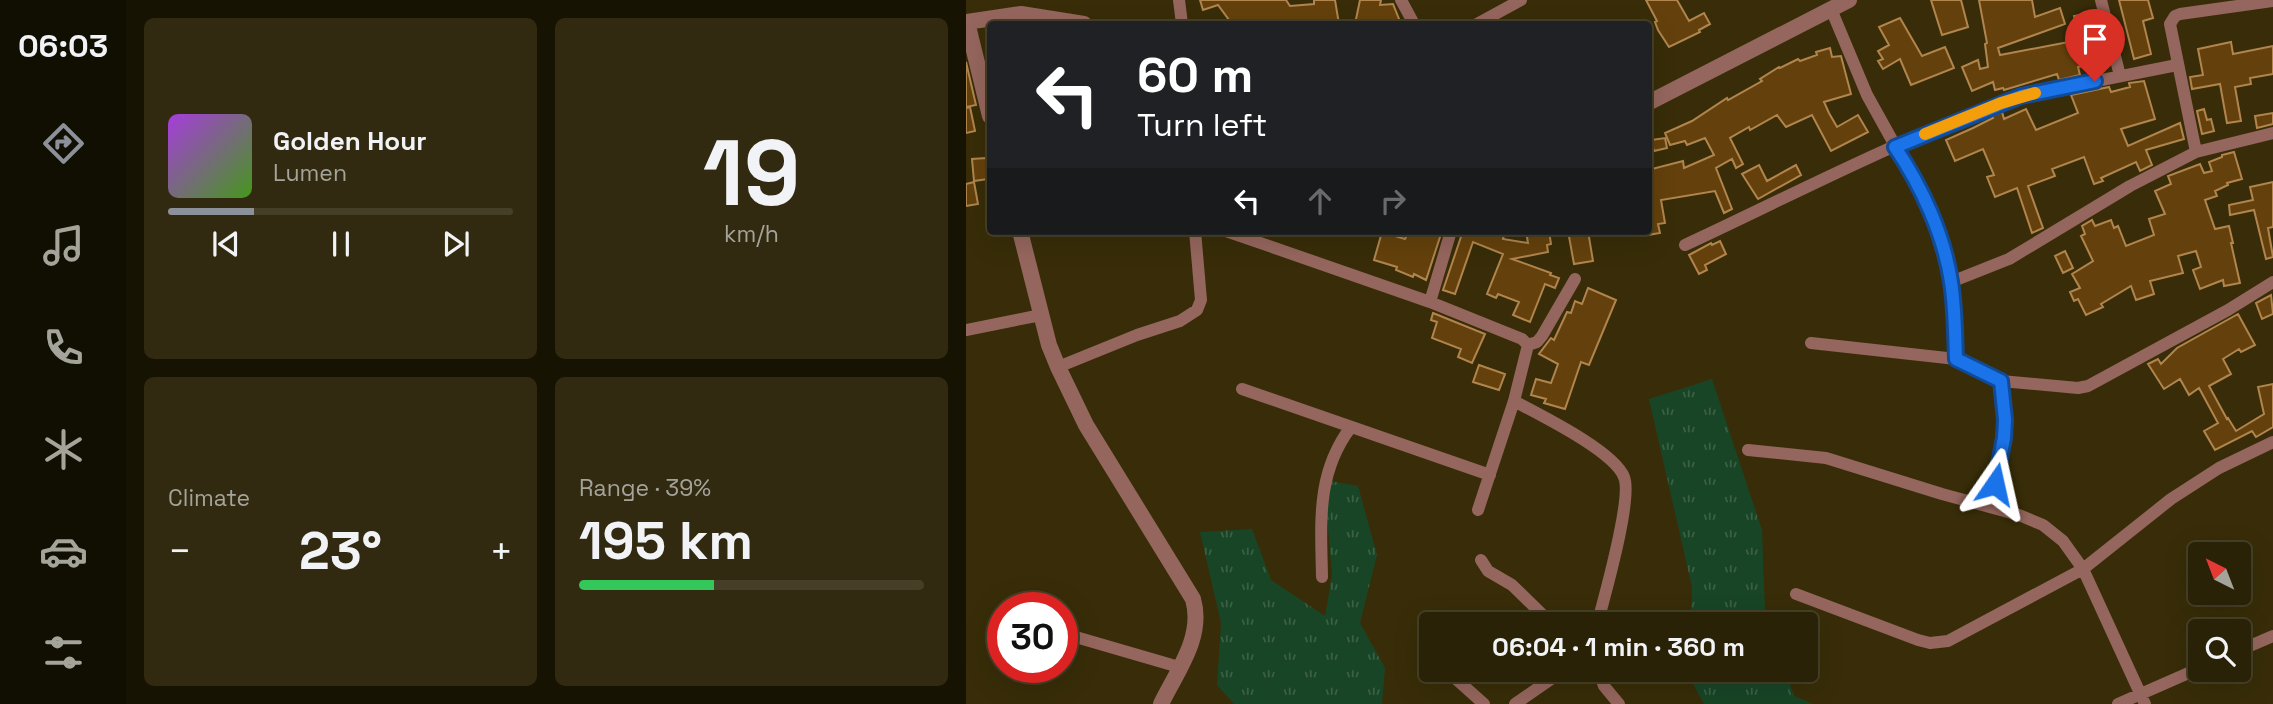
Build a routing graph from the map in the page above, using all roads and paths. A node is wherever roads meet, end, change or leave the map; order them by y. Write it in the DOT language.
graph roads {
  1 [pos="1179,0"];
  2 [pos="1401,0"];
  3 [pos="1521,0"];
  4 [pos="1849,0"];
  5 [pos="2101,0"];
  6 [pos="2273,1"];
  7 [pos="1021,7"];
  8 [pos="1831,9"];
  9 [pos="1073,21"];
  10 [pos="1182,21"];
  11 [pos="1412,21"];
  12 [pos="1482,21"];
  13 [pos="966,22"];
  14 [pos="2177,65"];
  15 [pos="2120,76"];
  16 [pos="1652,101"];
  17 [pos="987,104"];
  18 [pos="2273,133"];
  19 [pos="1895,147"];
  20 [pos="2196,152"];
  21 [pos="1021,235"];
  22 [pos="1195,235"];
  23 [pos="1237,235"];
  24 [pos="1450,235"];
  25 [pos="1685,245"];
  26 [pos="1576,279"];
  27 [pos="1951,282"];
  28 [pos="2273,282"];
  29 [pos="1430,302"];
  30 [pos="1041,315"];
  31 [pos="966,330"];
  32 [pos="1811,343"];
  33 [pos="1528,345"];
  34 [pos="1956,359"];
  35 [pos="1058,367"];
  36 [pos="2001,381"];
  37 [pos="1242,389"];
  38 [pos="1514,401"];
  39 [pos="1351,427"];
  40 [pos="2273,442"];
  41 [pos="1748,450"];
  42 [pos="1490,475"];
  43 [pos="1990,507"];
  44 [pos="1478,510"];
  45 [pos="1481,560"];
  46 [pos="2082,569"];
  47 [pos="1322,577"];
  48 [pos="1796,594"];
  49 [pos="1540,612"];
  50 [pos="1600,612"];
  51 [pos="2273,636"];
  52 [pos="1078,638"];
  53 [pos="2251,645"];
  54 [pos="1179,667"];
  55 [pos="2188,675"];
  56 [pos="1459,682"];
  57 [pos="1546,682"];
  58 [pos="1603,682"];
  59 [pos="2143,699"];
  60 [pos="1161,704"];
  61 [pos="1484,704"];
  62 [pos="1514,704"];
  63 [pos="1619,704"];
  64 [pos="2118,704"];
  1 -- 10 [label="street"];
  2 -- 11 [label="street"];
  3 -- 12 [label="street"];
  4 -- 8 [label="street"];
  5 -- 15 [label="street"];
  6 -- 14 [label="street"];
  7 -- 9 [label="street"];
  7 -- 13 [label="street"];
  8 -- 16 [label="street"];
  8 -- 19 [label="street"];
  13 -- 17 [label="street"];
  14 -- 15 [label="street"];
  14 -- 20 [label="street"];
  15 -- 19 [label="street"];
  18 -- 20 [label="street"];
  19 -- 25 [label="street"];
  19 -- 27 [label="street"];
  20 -- 27 [label="street"];
  21 -- 30 [label="street"];
  22 -- 35 [label="street"];
  23 -- 29 [label="street"];
  24 -- 29 [label="street"];
  26 -- 33 [label="street"];
  27 -- 34 [label="street"];
  28 -- 36 [label="street"];
  29 -- 33 [label="street"];
  30 -- 31 [label="street"];
  30 -- 35 [label="street"];
  32 -- 34 [label="street"];
  33 -- 38 [label="street"];
  34 -- 36 [label="street"];
  35 -- 54 [label="street"];
  36 -- 43 [label="street"];
  37 -- 39 [label="street"];
  38 -- 42 [label="street"];
  38 -- 50 [label="street"];
  39 -- 42 [label="street"];
  39 -- 47 [label="street"];
  40 -- 46 [label="street"];
  41 -- 43 [label="street"];
  42 -- 44 [label="street"];
  43 -- 46 [label="street"];
  45 -- 49 [label="street"];
  46 -- 48 [label="street"];
  46 -- 59 [label="street"];
  51 -- 53 [label="street"];
  52 -- 54 [label="street"];
  54 -- 60 [label="street"];
  55 -- 59 [label="street"];
  56 -- 61 [label="street"];
  57 -- 62 [label="street"];
  58 -- 63 [label="street"];
  59 -- 64 [label="street"];
}
